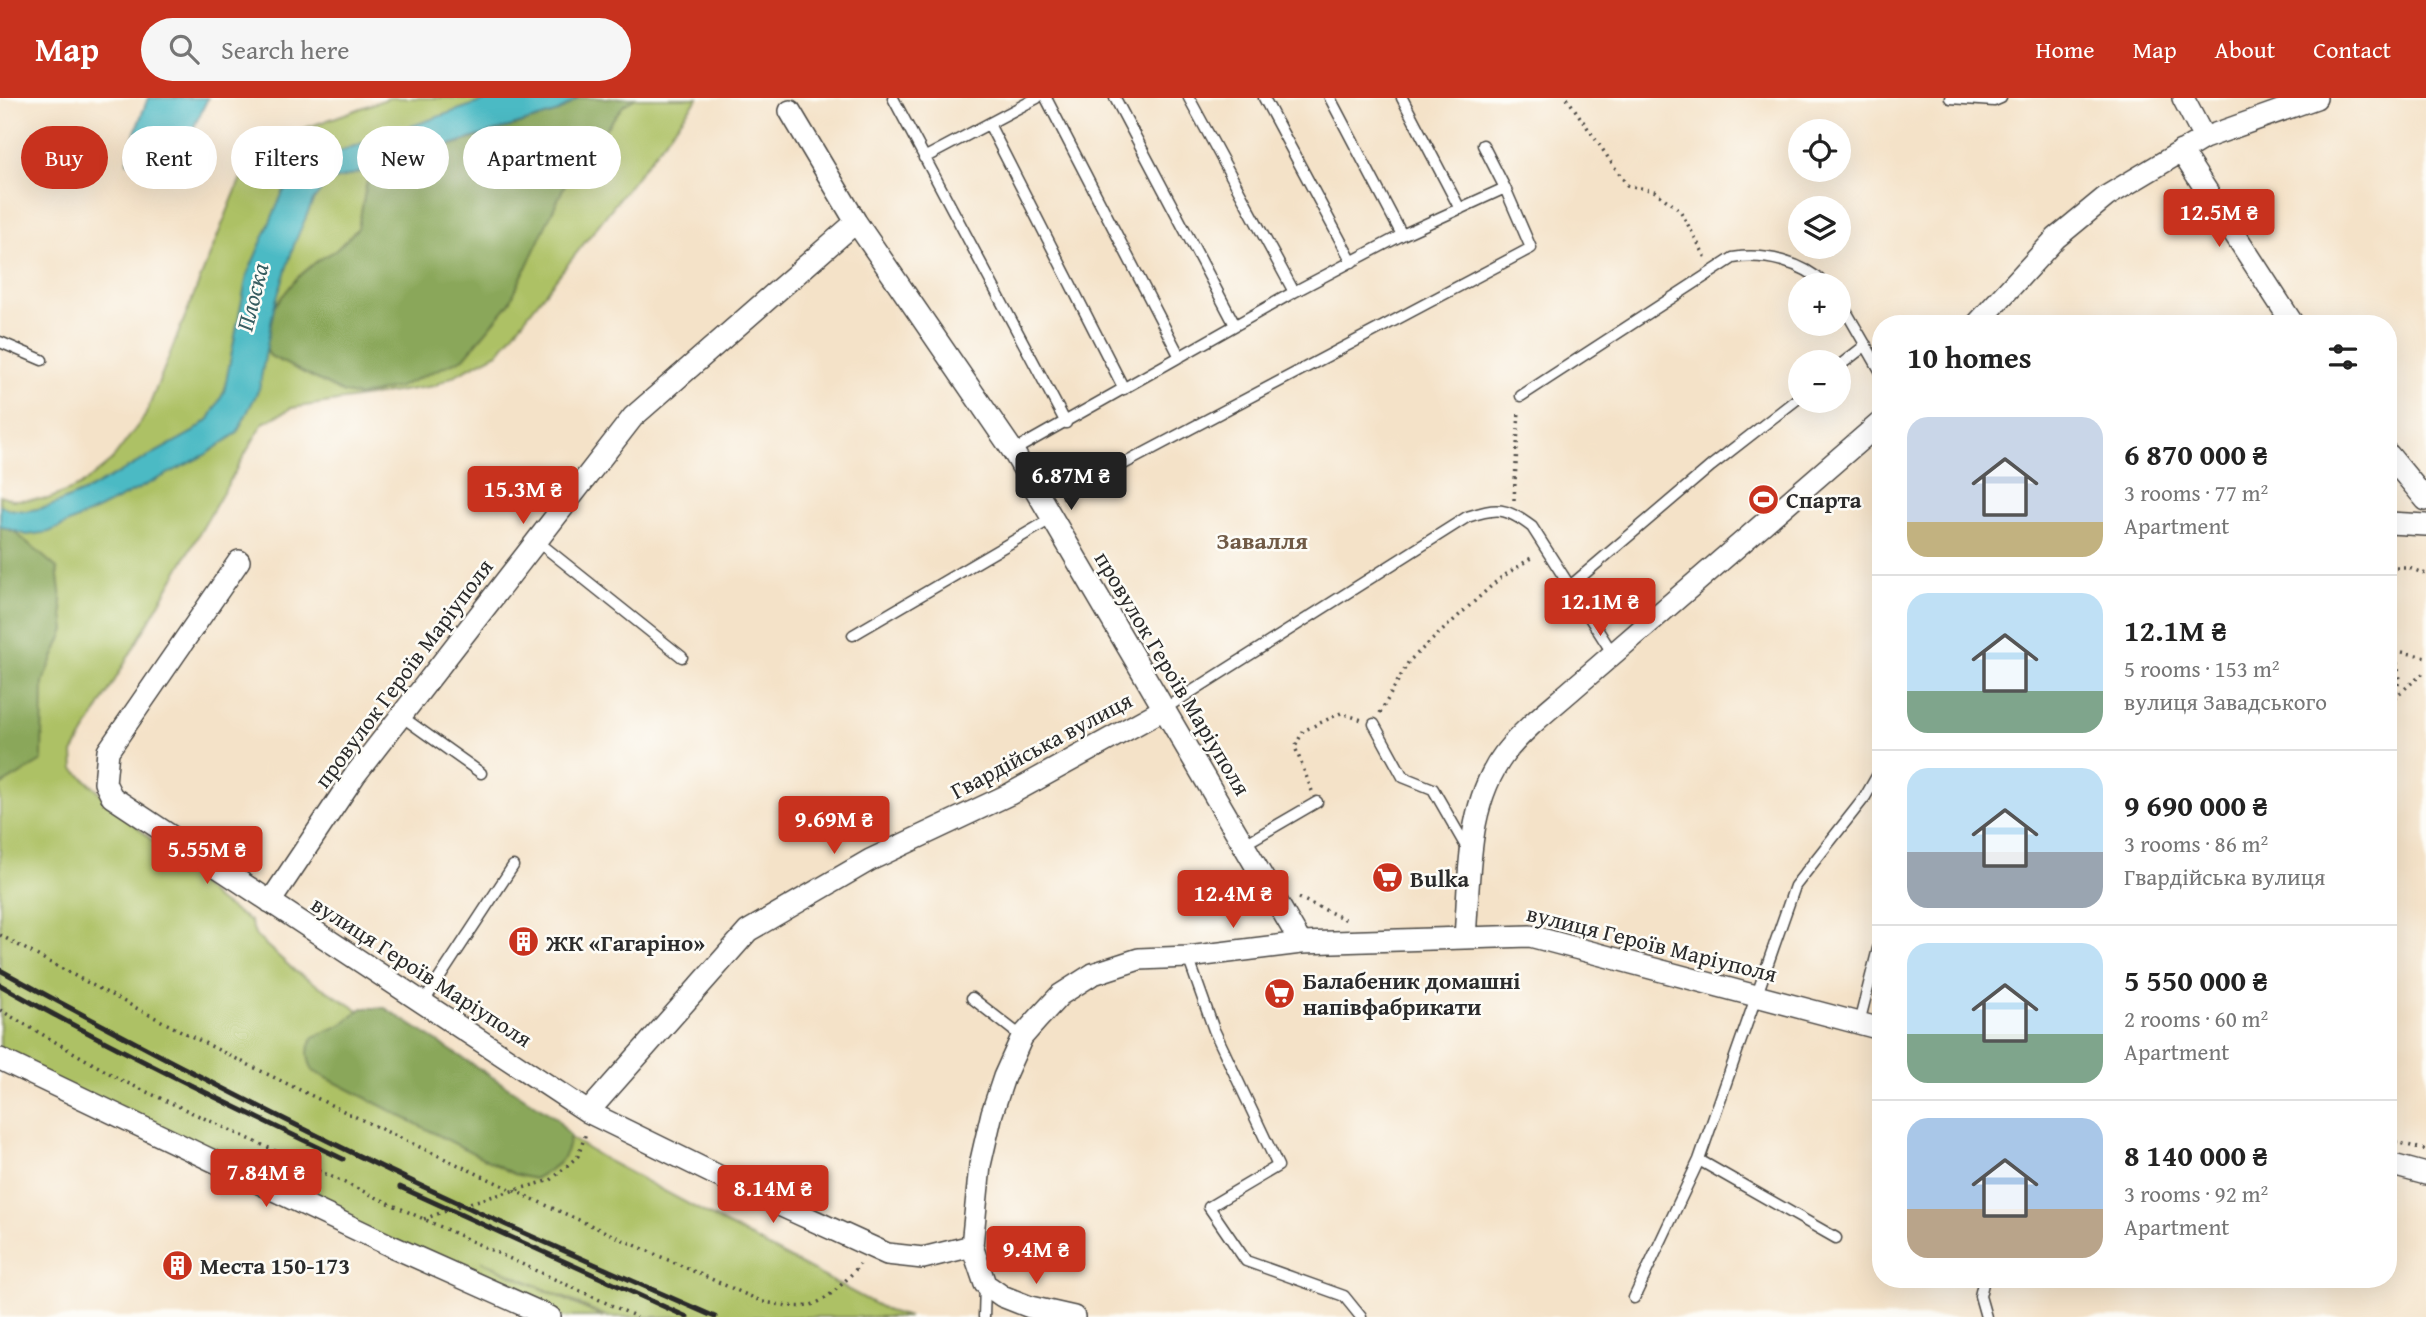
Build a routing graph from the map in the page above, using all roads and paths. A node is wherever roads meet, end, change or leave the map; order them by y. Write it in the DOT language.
graph roads {
  1 [pos="1037,98"];
  2 [pos="1046,98"];
  3 [pos="1115,98"];
  4 [pos="1189,98"];
  5 [pos="1264,98"];
  6 [pos="1331,98"];
  7 [pos="1402,98"];
  8 [pos="1567,98"];
  9 [pos="1950,98"];
  10 [pos="2001,98"];
  11 [pos="2183,98"];
  12 [pos="2316,98"];
  13 [pos="896,99"];
  14 [pos="790,111"];
  15 [pos="989,124"];
  16 [pos="2204,138"];
  17 [pos="1483,145"];
  18 [pos="2181,151"];
  19 [pos="924,158"];
  20 [pos="1505,188"];
  21 [pos="1460,209"];
  22 [pos="856,222"];
  23 [pos="1402,235"];
  24 [pos="1352,262"];
  25 [pos="1713,271"];
  26 [pos="1808,273"];
  27 [pos="1294,292"];
  28 [pos="1986,315"];
  29 [pos="2286,315"];
  30 [pos="1851,319"];
  31 [pos="1235,325"];
  32 [pos="0,342"];
  33 [pos="1866,345"];
  34 [pos="1872,356"];
  35 [pos="1180,357"];
  36 [pos="1851,357"];
  37 [pos="42,360"];
  38 [pos="1124,389"];
  39 [pos="1521,396"];
  40 [pos="1788,406"];
  41 [pos="1066,423"];
  42 [pos="1872,430"];
  43 [pos="1013,452"];
  44 [pos="2397,465"];
  45 [pos="1067,494"];
  46 [pos="2426,500"];
  47 [pos="1514,513"];
  48 [pos="1051,519"];
  49 [pos="2397,523"];
  50 [pos="2426,525"];
  51 [pos="537,541"];
  52 [pos="1545,548"];
  53 [pos="239,561"];
  54 [pos="2397,568"];
  55 [pos="2426,574"];
  56 [pos="1569,587"];
  57 [pos="853,635"];
  58 [pos="2397,651"];
  59 [pos="1613,654"];
  60 [pos="682,657"];
  61 [pos="2426,657"];
  62 [pos="2397,663"];
  63 [pos="2426,671"];
  64 [pos="2397,690"];
  65 [pos="2397,695"];
  66 [pos="1164,709"];
  67 [pos="401,716"];
  68 [pos="1374,724"];
  69 [pos="481,773"];
  70 [pos="1872,785"];
  71 [pos="1317,802"];
  72 [pos="1243,845"];
  73 [pos="1472,855"];
  74 [pos="513,866"];
  75 [pos="1295,896"];
  76 [pos="270,902"];
  77 [pos="1352,922"];
  78 [pos="0,934"];
  79 [pos="1465,937"];
  80 [pos="1301,943"];
  81 [pos="1188,957"];
  82 [pos="1872,972"];
  83 [pos="1755,995"];
  84 [pos="972,998"];
  85 [pos="423,1003"];
  86 [pos="0,1010"];
  87 [pos="1859,1023"];
  88 [pos="1872,1026"];
  89 [pos="1022,1037"];
  90 [pos="0,1059"];
  91 [pos="588,1112"];
  92 [pos="2397,1142"];
  93 [pos="2426,1150"];
  94 [pos="1699,1160"];
  95 [pos="2397,1166"];
  96 [pos="2426,1174"];
  97 [pos="514,1190"];
  98 [pos="424,1219"];
  99 [pos="1836,1238"];
  100 [pos="972,1246"];
  101 [pos="887,1254"];
  102 [pos="985,1284"];
  103 [pos="1982,1288"];
  104 [pos="1634,1298"];
  105 [pos="550,1317"];
  106 [pos="637,1317"];
  107 [pos="984,1317"];
  108 [pos="1074,1317"];
  109 [pos="1361,1317"];
  110 [pos="1986,1317"];
  1 -- 15 [label="lane"];
  2 -- 35 [label="lane"];
  3 -- 31 [label="lane"];
  4 -- 27 [label="lane"];
  5 -- 24 [label="lane"];
  6 -- 23 [label="lane"];
  7 -- 21 [label="lane"];
  8 -- 25 [label="path"];
  9 -- 10 [label="lane"];
  11 -- 16 [label="street"];
  12 -- 16 [label="street"];
  13 -- 19 [label="lane"];
  14 -- 22 [label="street, провулок Героїв Маріуполя"];
  15 -- 19 [label="lane"];
  15 -- 38 [label="lane"];
  16 -- 18 [label="street"];
  17 -- 20 [label="lane"];
  18 -- 28 [label="street"];
  18 -- 29 [label="street"];
  19 -- 41 [label="lane"];
  20 -- 21 [label="lane"];
  20 -- 45 [label="lane"];
  21 -- 23 [label="lane"];
  22 -- 43 [label="street, провулок Героїв Маріуполя"];
  22 -- 51 [label="street, провулок Героїв Маріуполя"];
  23 -- 24 [label="lane"];
  24 -- 27 [label="lane"];
  25 -- 26 [label="lane"];
  25 -- 39 [label="lane"];
  27 -- 31 [label="lane"];
  30 -- 33 [label="lane"];
  31 -- 35 [label="lane"];
  32 -- 37 [label="lane"];
  33 -- 34 [label="lane"];
  33 -- 36 [label="lane"];
  35 -- 38 [label="lane"];
  38 -- 41 [label="lane"];
  39 -- 47 [label="path"];
  40 -- 56 [label="lane"];
  41 -- 43 [label="lane"];
  42 -- 59 [label="street"];
  43 -- 48 [label="street, провулок Героїв Маріуполя"];
  44 -- 46 [label="street"];
  47 -- 52 [label="lane"];
  47 -- 66 [label="lane"];
  48 -- 57 [label="lane"];
  48 -- 66 [label="street, провулок Героїв Маріуполя"];
  49 -- 50 [label="street"];
  51 -- 60 [label="lane"];
  51 -- 67 [label="street, провулок Героїв Маріуполя"];
  52 -- 56 [label="lane"];
  52 -- 68 [label="path"];
  53 -- 76 [label="street, вулиця Героїв Маріуполя"];
  54 -- 55 [label="path"];
  56 -- 59 [label="lane"];
  58 -- 61 [label="path"];
  59 -- 73 [label="street"];
  62 -- 64 [label="path"];
  63 -- 65 [label="path"];
  66 -- 72 [label="street, провулок Героїв Маріуполя"];
  66 -- 91 [label="street, Гвардійська вулиця"];
  67 -- 69 [label="lane"];
  67 -- 76 [label="street, провулок Героїв Маріуполя"];
  68 -- 71 [label="path"];
  68 -- 73 [label="lane"];
  70 -- 83 [label="lane"];
  71 -- 72 [label="lane"];
  72 -- 80 [label="street, провулок Героїв Маріуполя"];
  73 -- 79 [label="street"];
  74 -- 85 [label="lane"];
  75 -- 77 [label="path"];
  76 -- 85 [label="street, вулиця Героїв Маріуполя"];
  78 -- 97 [label="path"];
  79 -- 80 [label="street, вулиця Героїв Маріуполя"];
  79 -- 83 [label="street, вулиця Героїв Маріуполя"];
  80 -- 81 [label="street, вулиця Героїв Маріуполя"];
  81 -- 89 [label="street, вулиця Героїв Маріуполя"];
  81 -- 109 [label="lane"];
  82 -- 87 [label="lane"];
  83 -- 87 [label="street, вулиця Героїв Маріуполя"];
  83 -- 94 [label="lane"];
  84 -- 89 [label="lane"];
  85 -- 91 [label="street, вулиця Героїв Маріуполя"];
  86 -- 98 [label="path"];
  87 -- 88 [label="street, вулиця Героїв Маріуполя"];
  89 -- 100 [label="street, вулиця Героїв Маріуполя"];
  90 -- 105 [label="street"];
  91 -- 97 [label="path"];
  91 -- 101 [label="street, вулиця Героїв Маріуполя"];
  92 -- 93 [label="path"];
  94 -- 99 [label="lane"];
  94 -- 104 [label="lane"];
  95 -- 96 [label="street"];
  97 -- 98 [label="path"];
  97 -- 101 [label="path"];
  98 -- 106 [label="path"];
  100 -- 101 [label="street, вулиця Героїв Маріуполя"];
  100 -- 102 [label="street, вулиця Героїв Маріуполя"];
  102 -- 107 [label="lane"];
  102 -- 108 [label="street"];
  103 -- 110 [label="lane"];
}
